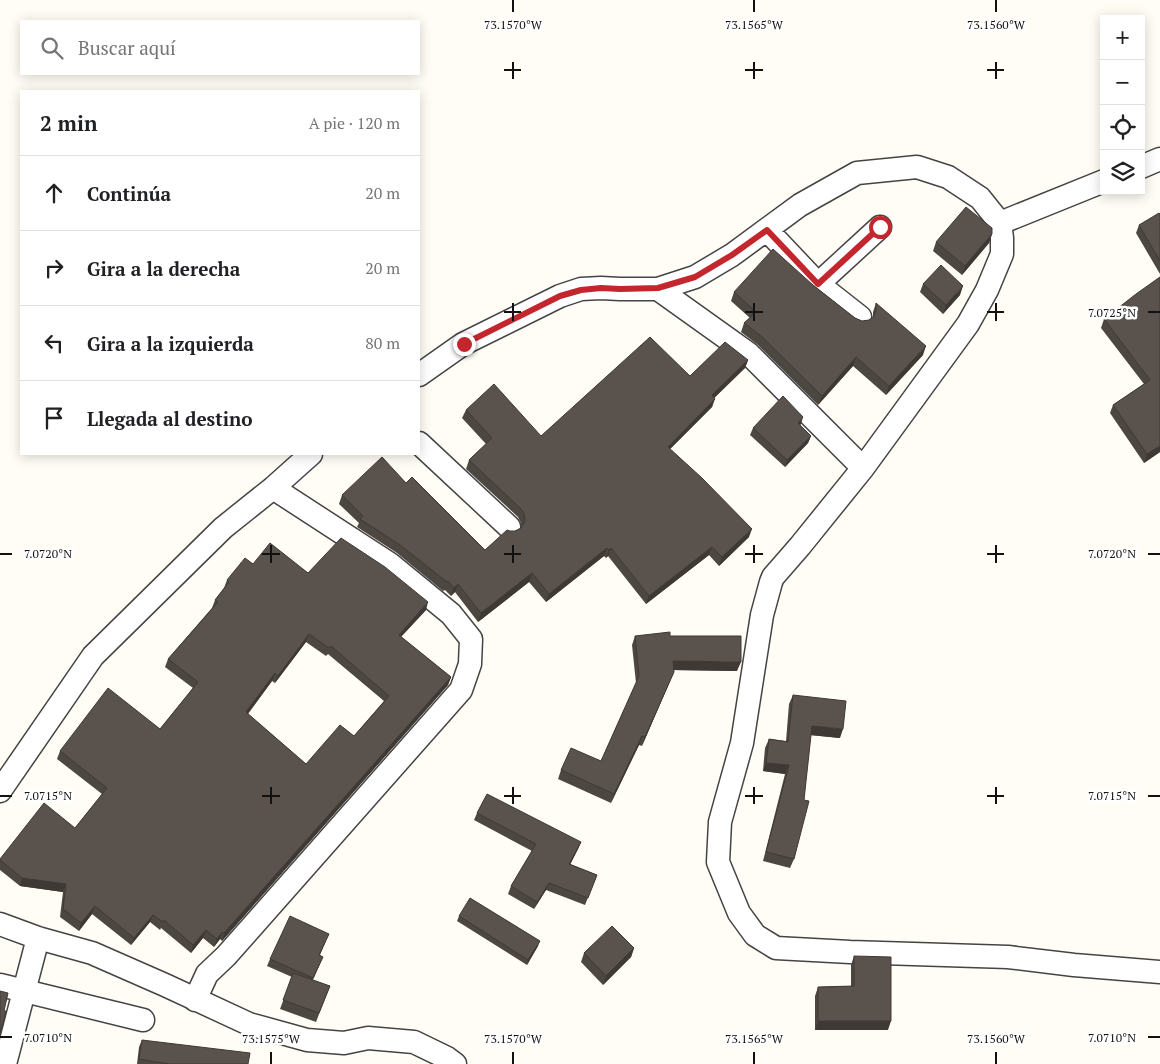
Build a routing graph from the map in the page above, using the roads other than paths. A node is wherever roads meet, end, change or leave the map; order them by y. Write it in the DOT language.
graph roads {
  1 [pos="1160,159"];
  2 [pos="1145,165"];
  3 [pos="1100,184"];
  4 [pos="1000,223"];
  5 [pos="880,227"];
  6 [pos="767,230"];
  7 [pos="818,284"];
  8 [pos="658,288"];
  9 [pos="860,317"];
  10 [pos="420,374"];
  11 [pos="420,444"];
  12 [pos="310,455"];
  13 [pos="863,468"];
  14 [pos="273,488"];
  15 [pos="509,527"];
  16 [pos="0,792"];
  17 [pos="0,924"];
  18 [pos="38,938"];
  19 [pos="1160,972"];
  20 [pos="0,985"];
  21 [pos="25,991"];
  22 [pos="195,1000"];
  23 [pos="143,1020"];
  24 [pos="5,1064"];
  25 [pos="455,1064"];
  1 -- 2 [label="street"];
  3 -- 4 [label="street"];
  4 -- 6 [label="street"];
  4 -- 13 [label="street"];
  5 -- 7 [label="street"];
  6 -- 7 [label="street"];
  6 -- 8 [label="street"];
  7 -- 9 [label="street"];
  8 -- 10 [label="street"];
  8 -- 13 [label="street"];
  11 -- 15 [label="street"];
  12 -- 14 [label="street"];
  13 -- 19 [label="street"];
  14 -- 16 [label="street"];
  14 -- 22 [label="street"];
  17 -- 18 [label="street"];
  18 -- 21 [label="street"];
  18 -- 22 [label="street"];
  20 -- 21 [label="street"];
  21 -- 23 [label="street"];
  21 -- 24 [label="street"];
  22 -- 25 [label="street"];
}
